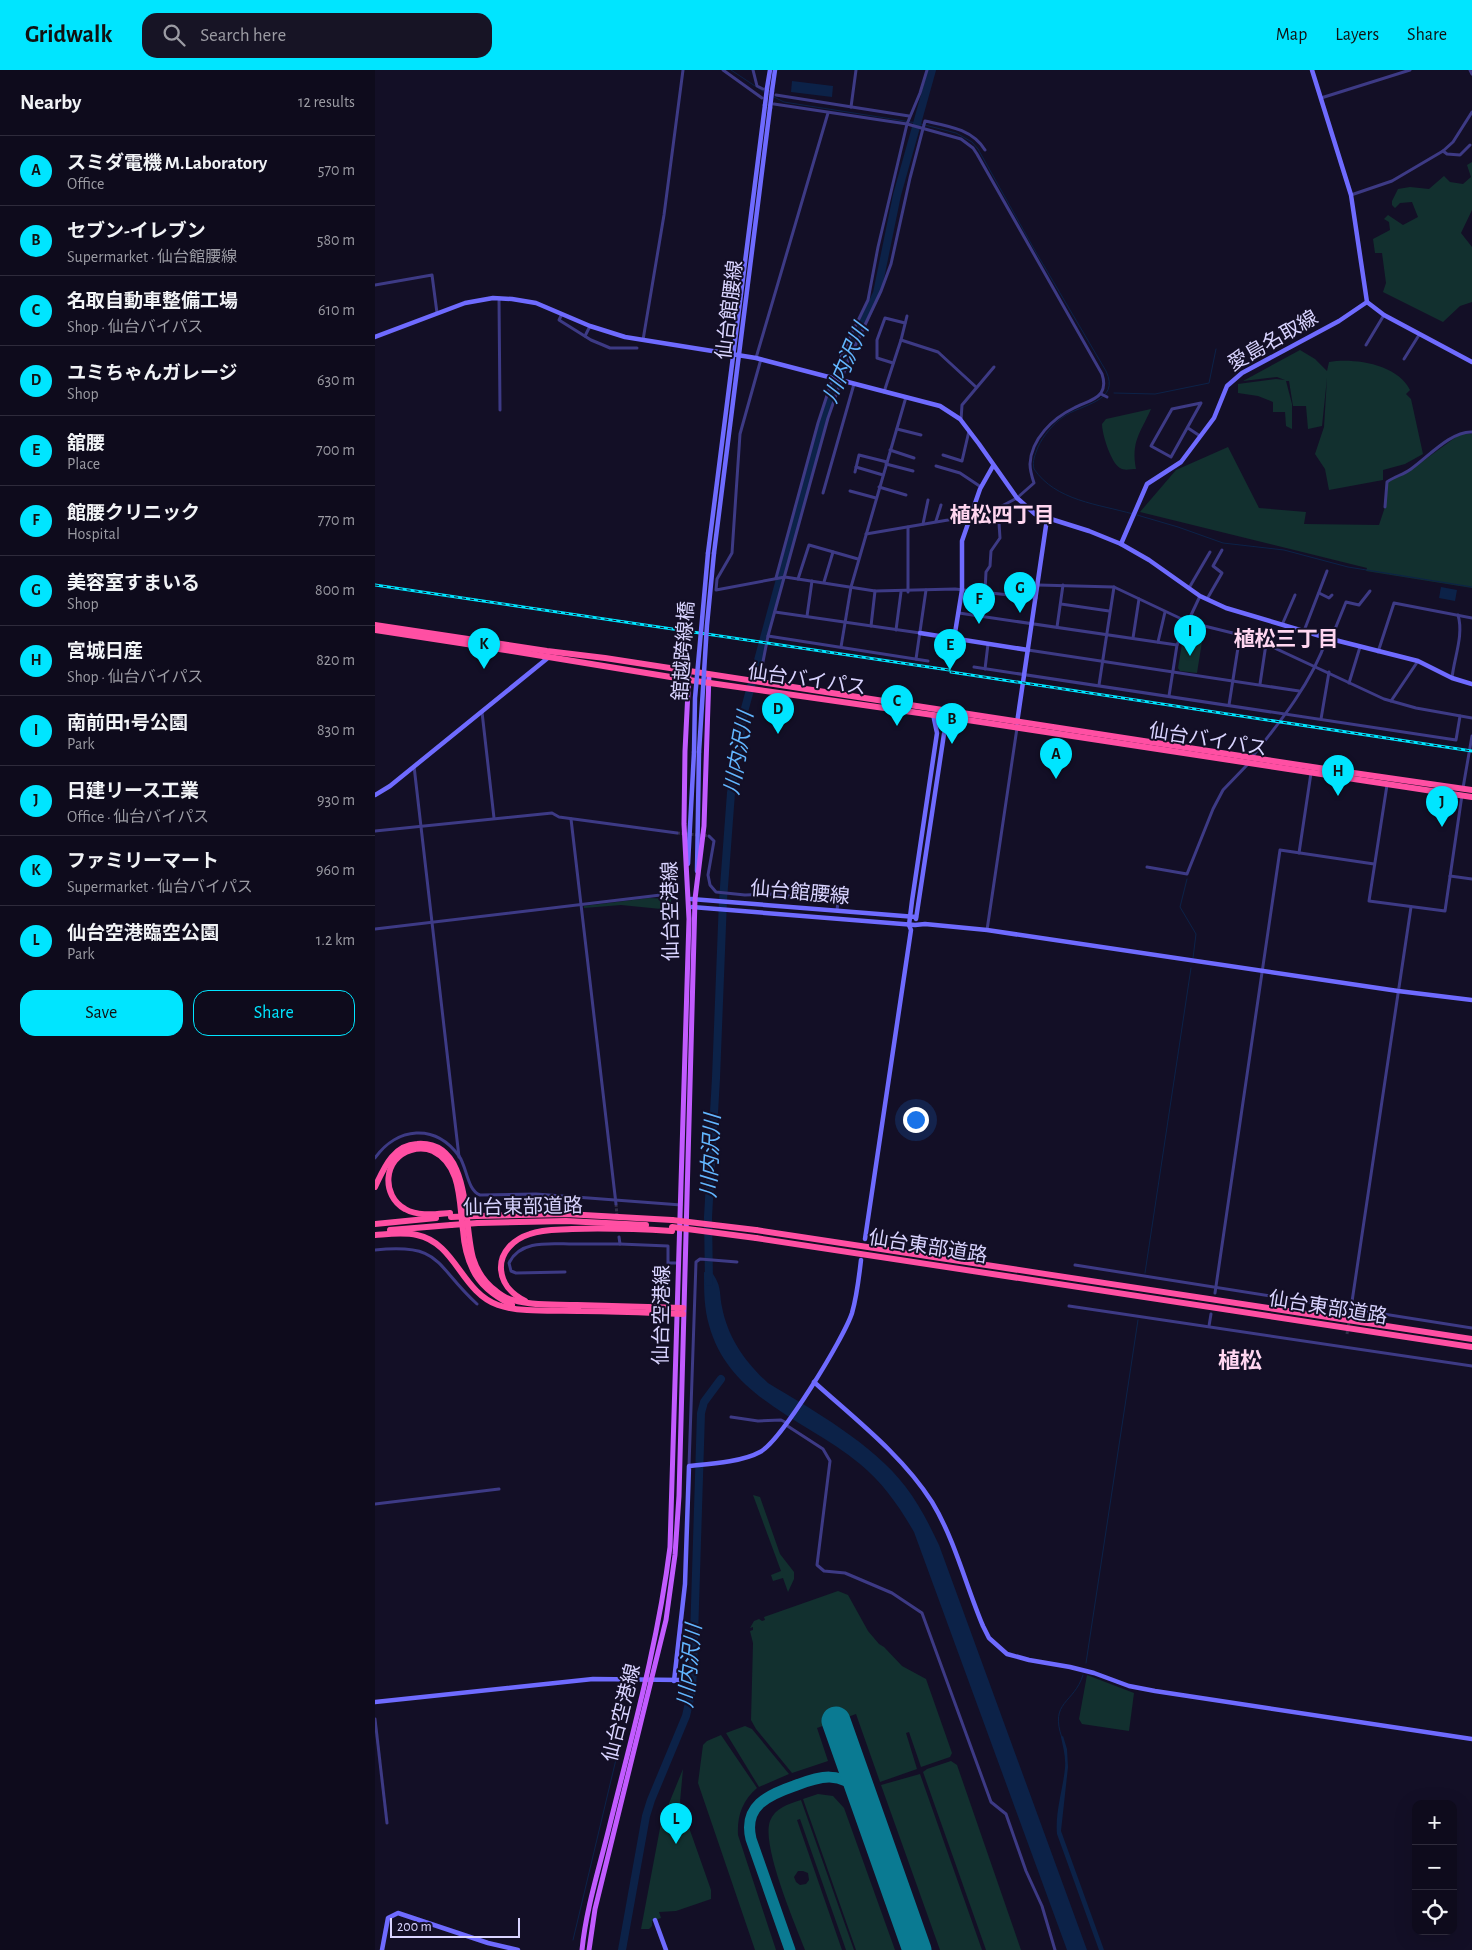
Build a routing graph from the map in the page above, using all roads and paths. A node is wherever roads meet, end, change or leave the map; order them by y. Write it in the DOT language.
graph roads {
  1 [pos="683,70"];
  2 [pos="723,70"];
  3 [pos="753,70"];
  4 [pos="770,70"];
  5 [pos="775,70"];
  6 [pos="855,70"];
  7 [pos="927,70"];
  8 [pos="1311,70"];
  9 [pos="1410,70"];
  10 [pos="1470,70"];
  11 [pos="1472,74"];
  12 [pos="755,88"];
  13 [pos="770,91"];
  14 [pos="762,98"];
  15 [pos="1321,98"];
  16 [pos="770,106"];
  17 [pos="851,106"];
  18 [pos="1472,112"];
  19 [pos="827,113"];
  20 [pos="908,121"];
  21 [pos="923,126"];
  22 [pos="1470,145"];
  23 [pos="985,150"];
  24 [pos="1443,152"];
  25 [pos="1351,195"];
  26 [pos="375,285"];
  27 [pos="499,298"];
  28 [pos="1367,302"];
  29 [pos="437,313"];
  30 [pos="562,314"];
  31 [pos="1383,315"];
  32 [pos="907,316"];
  33 [pos="905,323"];
  34 [pos="589,326"];
  35 [pos="1419,335"];
  36 [pos="585,336"];
  37 [pos="375,337"];
  38 [pos="901,340"];
  39 [pos="643,341"];
  40 [pos="1366,345"];
  41 [pos="637,348"];
  42 [pos="733,354"];
  43 [pos="739,355"];
  44 [pos="759,358"];
  45 [pos="1404,359"];
  46 [pos="1472,362"];
  47 [pos="893,363"];
  48 [pos="994,366"];
  49 [pos="837,379"];
  50 [pos="854,384"];
  51 [pos="976,388"];
  52 [pos="884,392"];
  53 [pos="906,397"];
  54 [pos="500,410"];
  55 [pos="961,420"];
  56 [pos="1188,428"];
  57 [pos="897,429"];
  58 [pos="970,431"];
  59 [pos="1472,432"];
  60 [pos="921,435"];
  61 [pos="1200,436"];
  62 [pos="890,450"];
  63 [pos="943,456"];
  64 [pos="913,458"];
  65 [pos="886,463"];
  66 [pos="936,466"];
  67 [pos="993,466"];
  68 [pos="856,467"];
  69 [pos="913,471"];
  70 [pos="855,472"];
  71 [pos="883,475"];
  72 [pos="879,486"];
  73 [pos="981,487"];
  74 [pos="850,491"];
  75 [pos="823,493"];
  76 [pos="907,495"];
  77 [pos="876,498"];
  78 [pos="1017,498"];
  79 [pos="928,500"];
  80 [pos="941,505"];
  81 [pos="1385,507"];
  82 [pos="998,508"];
  83 [pos="971,514"];
  84 [pos="1047,520"];
  85 [pos="936,522"];
  86 [pos="923,524"];
  87 [pos="908,527"];
  88 [pos="866,534"];
  89 [pos="1121,544"];
  90 [pos="1222,550"];
  91 [pos="833,552"];
  92 [pos="1210,552"];
  93 [pos="711,553"];
  94 [pos="859,559"];
  95 [pos="1327,571"];
  96 [pos="784,577"];
  97 [pos="776,578"];
  98 [pos="798,579"];
  99 [pos="812,581"];
  100 [pos="824,582"];
  101 [pos="1038,585"];
  102 [pos="1063,586"];
  103 [pos="851,587"];
  104 [pos="1114,587"];
  105 [pos="1189,588"];
  106 [pos="926,590"];
  107 [pos="962,590"];
  108 [pos="1370,591"];
  109 [pos="875,592"];
  110 [pos="901,592"];
  111 [pos="908,592"];
  112 [pos="985,592"];
  113 [pos="1319,593"];
  114 [pos="1332,595"];
  115 [pos="1200,596"];
  116 [pos="1295,596"];
  117 [pos="1036,598"];
  118 [pos="1139,599"];
  119 [pos="1207,600"];
  120 [pos="1061,604"];
  121 [pos="1109,611"];
  122 [pos="775,612"];
  123 [pos="1165,612"];
  124 [pos="959,613"];
  125 [pos="1457,615"];
  126 [pos="807,616"];
  127 [pos="1472,618"];
  128 [pos="1188,622"];
  129 [pos="845,623"];
  130 [pos="1032,624"];
  131 [pos="375,625"];
  132 [pos="871,626"];
  133 [pos="1282,626"];
  134 [pos="1057,627"];
  135 [pos="375,630"];
  136 [pos="896,630"];
  137 [pos="1304,632"];
  138 [pos="920,634"];
  139 [pos="1107,635"];
  140 [pos="1240,635"];
  141 [pos="768,636"];
  142 [pos="1133,638"];
  143 [pos="955,639"];
  144 [pos="1329,639"];
  145 [pos="1158,642"];
  146 [pos="988,644"];
  147 [pos="1266,644"];
  148 [pos="1177,645"];
  149 [pos="841,647"];
  150 [pos="1361,647"];
  151 [pos="1028,650"];
  152 [pos="1378,652"];
  153 [pos="549,656"];
  154 [pos="916,659"];
  155 [pos="928,660"];
  156 [pos="1103,660"];
  157 [pos="1418,661"];
  158 [pos="1316,666"];
  159 [pos="974,668"];
  160 [pos="985,669"];
  161 [pos="689,671"];
  162 [pos="1173,671"];
  163 [pos="1329,672"];
  164 [pos="709,674"];
  165 [pos="1024,675"];
  166 [pos="1452,678"];
  167 [pos="689,680"];
  168 [pos="1233,680"];
  169 [pos="709,682"];
  170 [pos="1349,682"];
  171 [pos="747,684"];
  172 [pos="756,684"];
  173 [pos="1260,684"];
  174 [pos="1472,684"];
  175 [pos="1099,685"];
  176 [pos="1300,691"];
  177 [pos="1169,696"];
  178 [pos="1391,701"];
  179 [pos="1229,705"];
  180 [pos="482,712"];
  181 [pos="933,712"];
  182 [pos="1285,713"];
  183 [pos="953,714"];
  184 [pos="1460,716"];
  185 [pos="1472,718"];
  186 [pos="1321,719"];
  187 [pos="1017,724"];
  188 [pos="1472,736"];
  189 [pos="696,752"];
  190 [pos="1250,760"];
  191 [pos="414,766"];
  192 [pos="1311,772"];
  193 [pos="1387,785"];
  194 [pos="1472,790"];
  195 [pos="1462,792"];
  196 [pos="375,795"];
  197 [pos="1472,796"];
  198 [pos="494,818"];
  199 [pos="571,819"];
  200 [pos="420,826"];
  201 [pos="375,832"];
  202 [pos="677,833"];
  203 [pos="709,836"];
  204 [pos="1299,853"];
  205 [pos="1374,864"];
  206 [pos="1147,867"];
  207 [pos="1450,876"];
  208 [pos="1472,879"];
  209 [pos="687,883"];
  210 [pos="696,883"];
  211 [pos="669,894"];
  212 [pos="687,899"];
  213 [pos="695,899"];
  214 [pos="581,905"];
  215 [pos="692,907"];
  216 [pos="1411,907"];
  217 [pos="837,911"];
  218 [pos="910,917"];
  219 [pos="916,917"];
  220 [pos="432,922"];
  221 [pos="925,924"];
  222 [pos="909,925"];
  223 [pos="915,925"];
  224 [pos="375,929"];
  225 [pos="911,930"];
  226 [pos="987,930"];
  227 [pos="1262,971"];
  228 [pos="1398,992"];
  229 [pos="1472,1000"];
  230 [pos="459,1157"];
  231 [pos="375,1158"];
  232 [pos="375,1187"];
  233 [pos="615,1199"];
  234 [pos="615,1204"];
  235 [pos="681,1205"];
  236 [pos="451,1215"];
  237 [pos="375,1224"];
  238 [pos="672,1229"];
  239 [pos="375,1233"];
  240 [pos="619,1237"];
  241 [pos="865,1239"];
  242 [pos="620,1244"];
  243 [pos="375,1250"];
  244 [pos="861,1260"];
  245 [pos="737,1262"];
  246 [pos="679,1263"];
  247 [pos="1075,1265"];
  248 [pos="565,1272"];
  249 [pos="1215,1288"];
  250 [pos="1215,1293"];
  251 [pos="529,1302"];
  252 [pos="477,1304"];
  253 [pos="1069,1306"];
  254 [pos="517,1308"];
  255 [pos="1351,1309"];
  256 [pos="680,1311"];
  257 [pos="1211,1314"];
  258 [pos="1350,1315"];
  259 [pos="1209,1326"];
  260 [pos="1472,1328"];
  261 [pos="1472,1339"];
  262 [pos="1472,1347"];
  263 [pos="1472,1366"];
  264 [pos="814,1382"];
  265 [pos="731,1417"];
  266 [pos="787,1423"];
  267 [pos="690,1466"];
  268 [pos="499,1489"];
  269 [pos="375,1504"];
  270 [pos="674,1680"];
  271 [pos="681,1680"];
  272 [pos="646,1681"];
  273 [pos="652,1681"];
  274 [pos="375,1702"];
  275 [pos="375,1719"];
  276 [pos="1472,1739"];
  277 [pos="387,1822"];
  278 [pos="655,1920"];
  279 [pos="503,1948"];
  280 [pos="382,1950"];
  281 [pos="518,1950"];
  282 [pos="581,1950"];
  283 [pos="589,1950"];
  284 [pos="665,1950"];
  285 [pos="1055,1950"];
  1 -- 39 [label="street"];
  2 -- 12 [label="street"];
  3 -- 12 [label="street"];
  4 -- 13 [label="street, 仙台館腰線"];
  5 -- 13 [label="street, 仙台館腰線"];
  6 -- 17 [label="street"];
  7 -- 20 [label="street"];
  8 -- 15 [label="street"];
  9 -- 15 [label="street"];
  10 -- 11 [label="street"];
  12 -- 13 [label="street"];
  12 -- 14 [label="street"];
  13 -- 16 [label="street, 仙台館腰線, bridge"];
  13 -- 17 [label="street"];
  15 -- 25 [label="street"];
  16 -- 19 [label="street"];
  16 -- 42 [label="street, 仙台館腰線"];
  16 -- 43 [label="street, 仙台館腰線"];
  17 -- 20 [label="street"];
  18 -- 24 [label="street"];
  19 -- 20 [label="street"];
  19 -- 44 [label="street"];
  20 -- 21 [label="street"];
  20 -- 49 [label="street"];
  21 -- 23 [label="street"];
  21 -- 49 [label="street"];
  21 -- 78 [label="street"];
  22 -- 24 [label="street"];
  24 -- 25 [label="street"];
  25 -- 28 [label="street"];
  26 -- 29 [label="street"];
  27 -- 29 [label="street"];
  27 -- 30 [label="street"];
  27 -- 54 [label="street"];
  28 -- 31 [label="street"];
  28 -- 61 [label="street, 愛島名取線"];
  29 -- 37 [label="street"];
  30 -- 34 [label="street"];
  30 -- 36 [label="street"];
  31 -- 35 [label="street"];
  31 -- 40 [label="street"];
  32 -- 33 [label="street"];
  33 -- 38 [label="street"];
  33 -- 47 [label="street"];
  34 -- 36 [label="street"];
  34 -- 39 [label="street"];
  35 -- 45 [label="street"];
  35 -- 46 [label="street"];
  36 -- 41 [label="street"];
  38 -- 47 [label="street"];
  38 -- 51 [label="street"];
  39 -- 42 [label="street"];
  42 -- 43 [label="street"];
  42 -- 93 [label="street, 仙台館腰線"];
  43 -- 44 [label="street"];
  43 -- 93 [label="street, 仙台館腰線"];
  44 -- 49 [label="street"];
  44 -- 97 [label="street"];
  47 -- 52 [label="street"];
  48 -- 51 [label="street"];
  49 -- 50 [label="street"];
  49 -- 96 [label="street"];
  49 -- 97 [label="street"];
  50 -- 52 [label="street"];
  50 -- 75 [label="street"];
  51 -- 55 [label="street"];
  52 -- 53 [label="street"];
  53 -- 55 [label="street"];
  53 -- 57 [label="street"];
  55 -- 58 [label="street"];
  56 -- 56 [label="street"];
  56 -- 61 [label="street"];
  57 -- 60 [label="street"];
  57 -- 62 [label="street"];
  58 -- 63 [label="street"];
  58 -- 67 [label="street"];
  59 -- 81 [label="street"];
  61 -- 89 [label="street, 愛島名取線"];
  62 -- 64 [label="street"];
  62 -- 65 [label="street"];
  65 -- 68 [label="street"];
  65 -- 69 [label="street"];
  65 -- 71 [label="street"];
  66 -- 73 [label="street"];
  67 -- 73 [label="street"];
  67 -- 78 [label="street"];
  68 -- 70 [label="street"];
  68 -- 71 [label="street"];
  71 -- 72 [label="street"];
  72 -- 76 [label="street"];
  72 -- 77 [label="street"];
  73 -- 83 [label="street"];
  74 -- 77 [label="street"];
  77 -- 88 [label="street"];
  78 -- 82 [label="street"];
  78 -- 84 [label="street"];
  79 -- 86 [label="street"];
  80 -- 85 [label="street"];
  82 -- 83 [label="street"];
  82 -- 112 [label="street"];
  83 -- 85 [label="street"];
  83 -- 107 [label="street"];
  84 -- 89 [label="street"];
  84 -- 101 [label="street"];
  85 -- 86 [label="street"];
  86 -- 87 [label="street"];
  87 -- 88 [label="street"];
  87 -- 111 [label="street"];
  88 -- 94 [label="street"];
  89 -- 105 [label="street"];
  90 -- 119 [label="street"];
  91 -- 94 [label="street"];
  91 -- 98 [label="street"];
  91 -- 100 [label="street"];
  92 -- 105 [label="street"];
  93 -- 189 [label="street, 舘越跨線橋, bridge"];
  94 -- 103 [label="street"];
  95 -- 113 [label="street"];
  96 -- 97 [label="street"];
  96 -- 98 [label="street"];
  96 -- 122 [label="street"];
  98 -- 99 [label="street"];
  99 -- 100 [label="street"];
  99 -- 126 [label="street"];
  100 -- 103 [label="street"];
  101 -- 102 [label="street"];
  101 -- 117 [label="street"];
  102 -- 104 [label="street"];
  102 -- 120 [label="street"];
  103 -- 109 [label="street"];
  103 -- 129 [label="street"];
  104 -- 118 [label="street"];
  104 -- 121 [label="street"];
  105 -- 115 [label="street"];
  106 -- 107 [label="street"];
  106 -- 111 [label="street"];
  106 -- 138 [label="street"];
  107 -- 112 [label="street"];
  107 -- 124 [label="street"];
  108 -- 144 [label="street"];
  109 -- 110 [label="street"];
  109 -- 132 [label="street"];
  110 -- 111 [label="street"];
  110 -- 136 [label="street"];
  112 -- 117 [label="street"];
  113 -- 114 [label="street"];
  113 -- 137 [label="street"];
  115 -- 119 [label="street"];
  115 -- 128 [label="street"];
  116 -- 133 [label="street"];
  117 -- 130 [label="street"];
  118 -- 123 [label="street"];
  118 -- 142 [label="street"];
  119 -- 133 [label="street"];
  120 -- 121 [label="street"];
  120 -- 134 [label="street"];
  121 -- 139 [label="street"];
  122 -- 126 [label="street"];
  122 -- 141 [label="street"];
  123 -- 128 [label="street"];
  123 -- 145 [label="street"];
  124 -- 130 [label="street"];
  124 -- 143 [label="street"];
  125 -- 127 [label="street"];
  125 -- 152 [label="street"];
  125 -- 166 [label="street"];
  126 -- 129 [label="street"];
  128 -- 140 [label="street"];
  128 -- 148 [label="street"];
  129 -- 132 [label="street"];
  129 -- 149 [label="street"];
  130 -- 134 [label="street"];
  130 -- 151 [label="street"];
  131 -- 161 [label="highway, 仙台バイパス"];
  132 -- 136 [label="street"];
  133 -- 137 [label="street"];
  134 -- 139 [label="street"];
  135 -- 153 [label="highway, 仙台バイパス"];
  136 -- 138 [label="street"];
  137 -- 144 [label="street"];
  138 -- 143 [label="street"];
  138 -- 154 [label="street"];
  139 -- 142 [label="street"];
  139 -- 156 [label="street"];
  140 -- 147 [label="street"];
  140 -- 168 [label="street"];
  141 -- 149 [label="street"];
  141 -- 172 [label="street"];
  142 -- 145 [label="street"];
  143 -- 146 [label="street"];
  144 -- 150 [label="street"];
  144 -- 158 [label="street"];
  145 -- 148 [label="street"];
  146 -- 151 [label="street"];
  146 -- 160 [label="street"];
  147 -- 158 [label="street"];
  147 -- 173 [label="street"];
  148 -- 162 [label="street"];
  149 -- 154 [label="street"];
  150 -- 152 [label="street"];
  150 -- 170 [label="street"];
  151 -- 156 [label="street"];
  151 -- 165 [label="street"];
  152 -- 157 [label="street"];
  153 -- 167 [label="highway, 仙台バイパス"];
  153 -- 180 [label="street"];
  154 -- 155 [label="street"];
  156 -- 162 [label="street"];
  156 -- 175 [label="street"];
  157 -- 166 [label="street"];
  157 -- 178 [label="street"];
  158 -- 163 [label="street"];
  158 -- 176 [label="street"];
  159 -- 160 [label="street"];
  160 -- 165 [label="street"];
  161 -- 164 [label="highway, 仙台バイパス"];
  161 -- 167 [label="main road, 仙台空港線"];
  162 -- 168 [label="street"];
  162 -- 177 [label="street"];
  163 -- 170 [label="street"];
  163 -- 186 [label="street"];
  164 -- 169 [label="main road, 仙台空港線"];
  164 -- 171 [label="highway, 仙台バイパス"];
  165 -- 175 [label="street"];
  165 -- 187 [label="street"];
  166 -- 174 [label="street"];
  167 -- 169 [label="highway, 仙台バイパス"];
  167 -- 209 [label="main road, 仙台空港線"];
  168 -- 173 [label="street"];
  168 -- 179 [label="street"];
  169 -- 171 [label="highway, 仙台バイパス"];
  169 -- 210 [label="main road, 仙台空港線"];
  170 -- 178 [label="street"];
  171 -- 172 [label="highway, 仙台バイパス"];
  172 -- 181 [label="highway, 仙台バイパス"];
  173 -- 176 [label="street"];
  175 -- 177 [label="street"];
  176 -- 182 [label="street"];
  177 -- 179 [label="street"];
  178 -- 184 [label="street"];
  179 -- 182 [label="street"];
  180 -- 191 [label="street"];
  180 -- 198 [label="street"];
  181 -- 183 [label="highway, 仙台バイパス"];
  181 -- 218 [label="street"];
  182 -- 186 [label="street"];
  182 -- 190 [label="street"];
  183 -- 187 [label="highway, 仙台バイパス"];
  183 -- 219 [label="street"];
  184 -- 185 [label="street"];
  184 -- 186 [label="street"];
  187 -- 190 [label="highway, 仙台バイパス"];
  187 -- 226 [label="street"];
  188 -- 195 [label="street"];
  189 -- 209 [label="street"];
  189 -- 210 [label="street"];
  190 -- 192 [label="highway, 仙台バイパス"];
  190 -- 195 [label="highway, 仙台バイパス"];
  190 -- 206 [label="street"];
  191 -- 196 [label="street"];
  191 -- 200 [label="street"];
  192 -- 193 [label="highway, 仙台バイパス"];
  192 -- 204 [label="street"];
  193 -- 195 [label="highway, 仙台バイパス"];
  193 -- 205 [label="street"];
  194 -- 195 [label="highway, 仙台バイパス"];
  195 -- 197 [label="highway, 仙台バイパス"];
  195 -- 207 [label="street"];
  198 -- 199 [label="street"];
  198 -- 200 [label="street"];
  199 -- 202 [label="street"];
  199 -- 214 [label="street"];
  200 -- 201 [label="street"];
  200 -- 220 [label="street"];
  203 -- 217 [label="street"];
  204 -- 205 [label="street"];
  204 -- 227 [label="street"];
  205 -- 216 [label="street"];
  207 -- 208 [label="street"];
  207 -- 216 [label="street"];
  209 -- 212 [label="main road, 仙台空港線"];
  210 -- 213 [label="main road, 仙台空港線"];
  211 -- 214 [label="street"];
  212 -- 213 [label="street, 仙台館腰線"];
  212 -- 215 [label="main road, 仙台空港線"];
  213 -- 215 [label="main road, 仙台空港線"];
  213 -- 217 [label="street, 仙台館腰線"];
  214 -- 220 [label="street"];
  214 -- 233 [label="street"];
  215 -- 222 [label="street, 仙台館腰線"];
  215 -- 235 [label="main road, 仙台空港線"];
  215 -- 256 [label="main road, 仙台空港線"];
  216 -- 228 [label="street"];
  217 -- 218 [label="street, 仙台館腰線"];
  218 -- 219 [label="street, 仙台館腰線"];
  218 -- 222 [label="street"];
  219 -- 221 [label="street"];
  219 -- 223 [label="street"];
  220 -- 224 [label="street"];
  220 -- 230 [label="street"];
  221 -- 223 [label="street, 仙台館腰線"];
  221 -- 226 [label="street, 仙台館腰線"];
  222 -- 223 [label="street, 仙台館腰線"];
  222 -- 225 [label="street"];
  223 -- 225 [label="street"];
  225 -- 241 [label="street"];
  226 -- 227 [label="street, 仙台館腰線"];
  227 -- 228 [label="street, 仙台館腰線"];
  227 -- 249 [label="street"];
  228 -- 229 [label="street, 仙台館腰線"];
  228 -- 255 [label="street"];
  230 -- 231 [label="street"];
  230 -- 233 [label="street"];
  232 -- 251 [label="highway"];
  233 -- 234 [label="street"];
  233 -- 235 [label="street"];
  235 -- 246 [label="main road, 仙台空港線"];
  236 -- 237 [label="highway, 仙台東部道路"];
  236 -- 254 [label="highway"];
  236 -- 261 [label="highway, 仙台東部道路, bridge"];
  238 -- 239 [label="highway, 仙台東部道路, bridge"];
  238 -- 251 [label="highway"];
  238 -- 262 [label="highway, 仙台東部道路, bridge"];
  239 -- 254 [label="highway"];
  240 -- 242 [label="street"];
  242 -- 246 [label="street"];
  242 -- 248 [label="street"];
  243 -- 252 [label="street"];
  244 -- 264 [label="street"];
  245 -- 267 [label="street"];
  246 -- 256 [label="main road, 仙台空港線"];
  247 -- 249 [label="street"];
  249 -- 250 [label="street"];
  249 -- 255 [label="street"];
  251 -- 256 [label="highway"];
  253 -- 259 [label="street"];
  254 -- 256 [label="highway"];
  255 -- 258 [label="street"];
  255 -- 260 [label="street"];
  256 -- 272 [label="main road, 仙台空港線"];
  256 -- 273 [label="main road, 仙台空港線"];
  257 -- 259 [label="street"];
  259 -- 263 [label="street"];
  264 -- 266 [label="street"];
  264 -- 276 [label="street"];
  265 -- 266 [label="street"];
  266 -- 267 [label="street"];
  266 -- 285 [label="street"];
  267 -- 270 [label="street"];
  268 -- 269 [label="street"];
  270 -- 271 [label="street"];
  270 -- 273 [label="street"];
  272 -- 273 [label="street"];
  272 -- 274 [label="street"];
  272 -- 282 [label="main road, 仙台空港線"];
  273 -- 283 [label="main road, 仙台空港線"];
  275 -- 277 [label="street"];
  278 -- 284 [label="street"];
  279 -- 280 [label="street"];
  279 -- 281 [label="street"];
}
